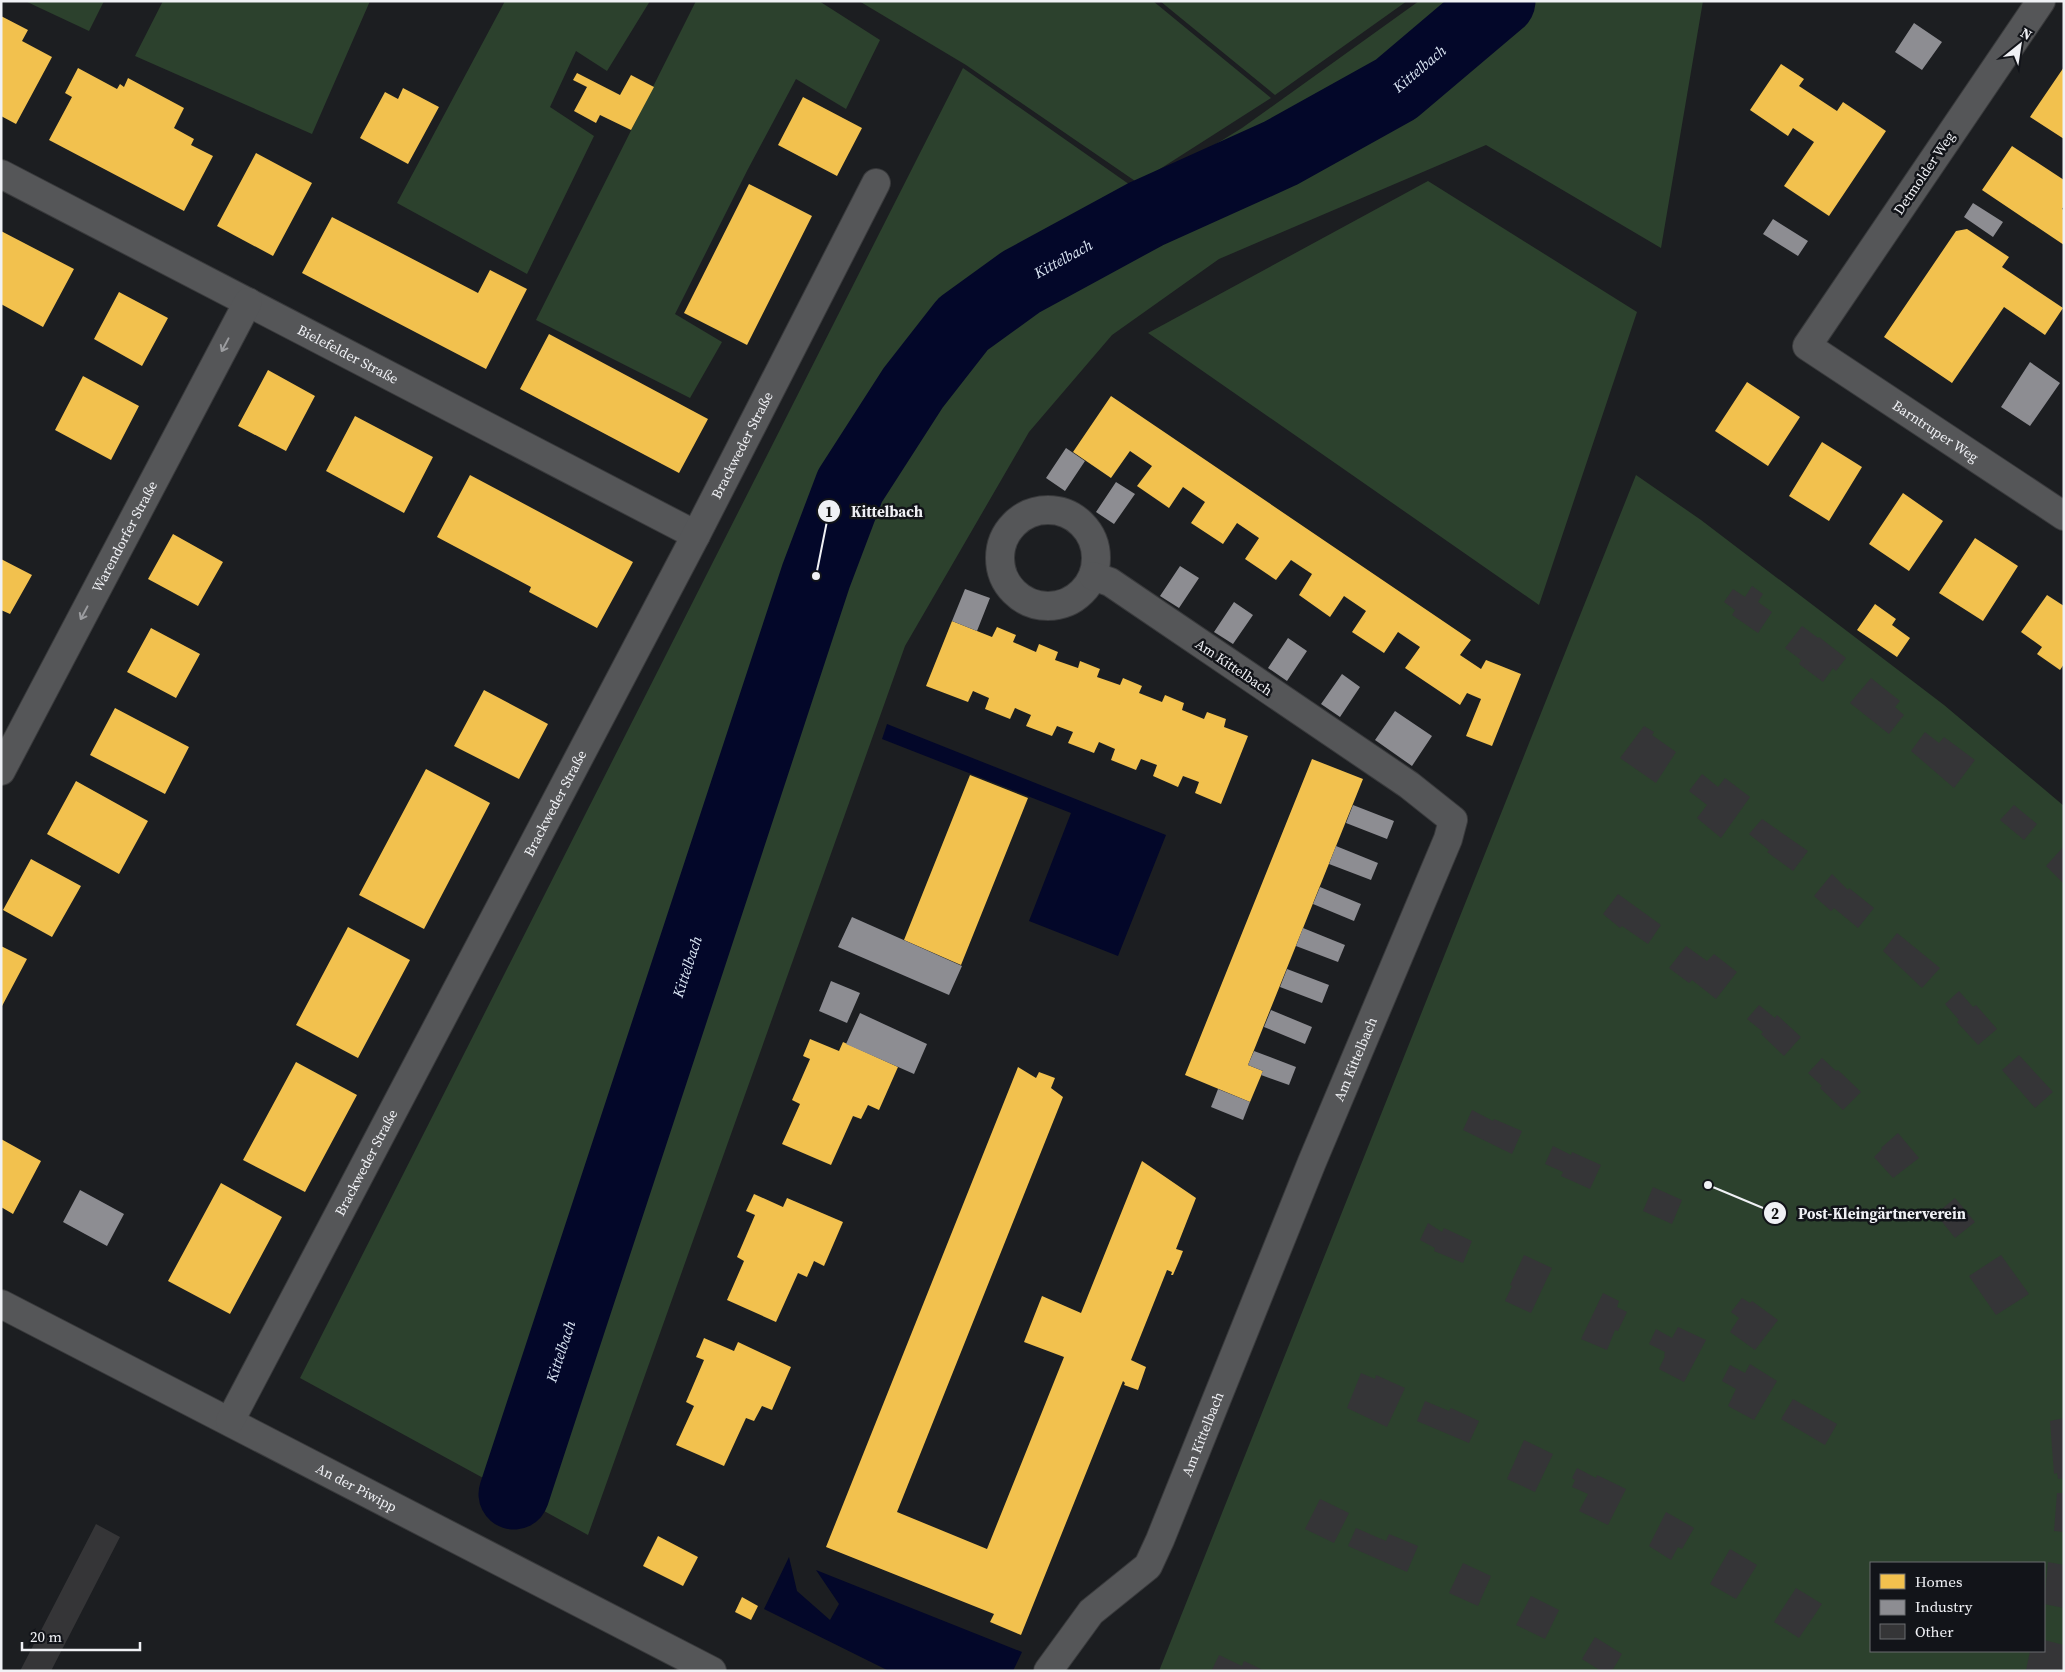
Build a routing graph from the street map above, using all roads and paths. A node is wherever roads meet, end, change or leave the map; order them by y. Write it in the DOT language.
graph roads {
  1 [pos="2041,1"];
  2 [pos="1,174"];
  3 [pos="876,183"];
  4 [pos="248,302"];
  5 [pos="1807,346"];
  6 [pos="2064,516"];
  7 [pos="696,535"];
  8 [pos="1093,576"];
  9 [pos="1,771"];
  10 [pos="1,1304"];
  11 [pos="230,1421"];
  12 [pos="712,1671"];
  13 [pos="1048,1671"];
  1 -- 5 [label="street, Detmolder Weg"];
  2 -- 4 [label="street, Bielefelder Straße"];
  3 -- 7 [label="street, Brackweder Straße"];
  4 -- 7 [label="street, Bielefelder Straße"];
  4 -- 9 [label="street, Warendorfer Straße, one-way"];
  5 -- 6 [label="street, Barntruper Weg"];
  7 -- 11 [label="street, Brackweder Straße"];
  8 -- 13 [label="street, Am Kittelbach"];
  10 -- 11 [label="street, An der Piwipp"];
  11 -- 12 [label="street, An der Piwipp"];
}
